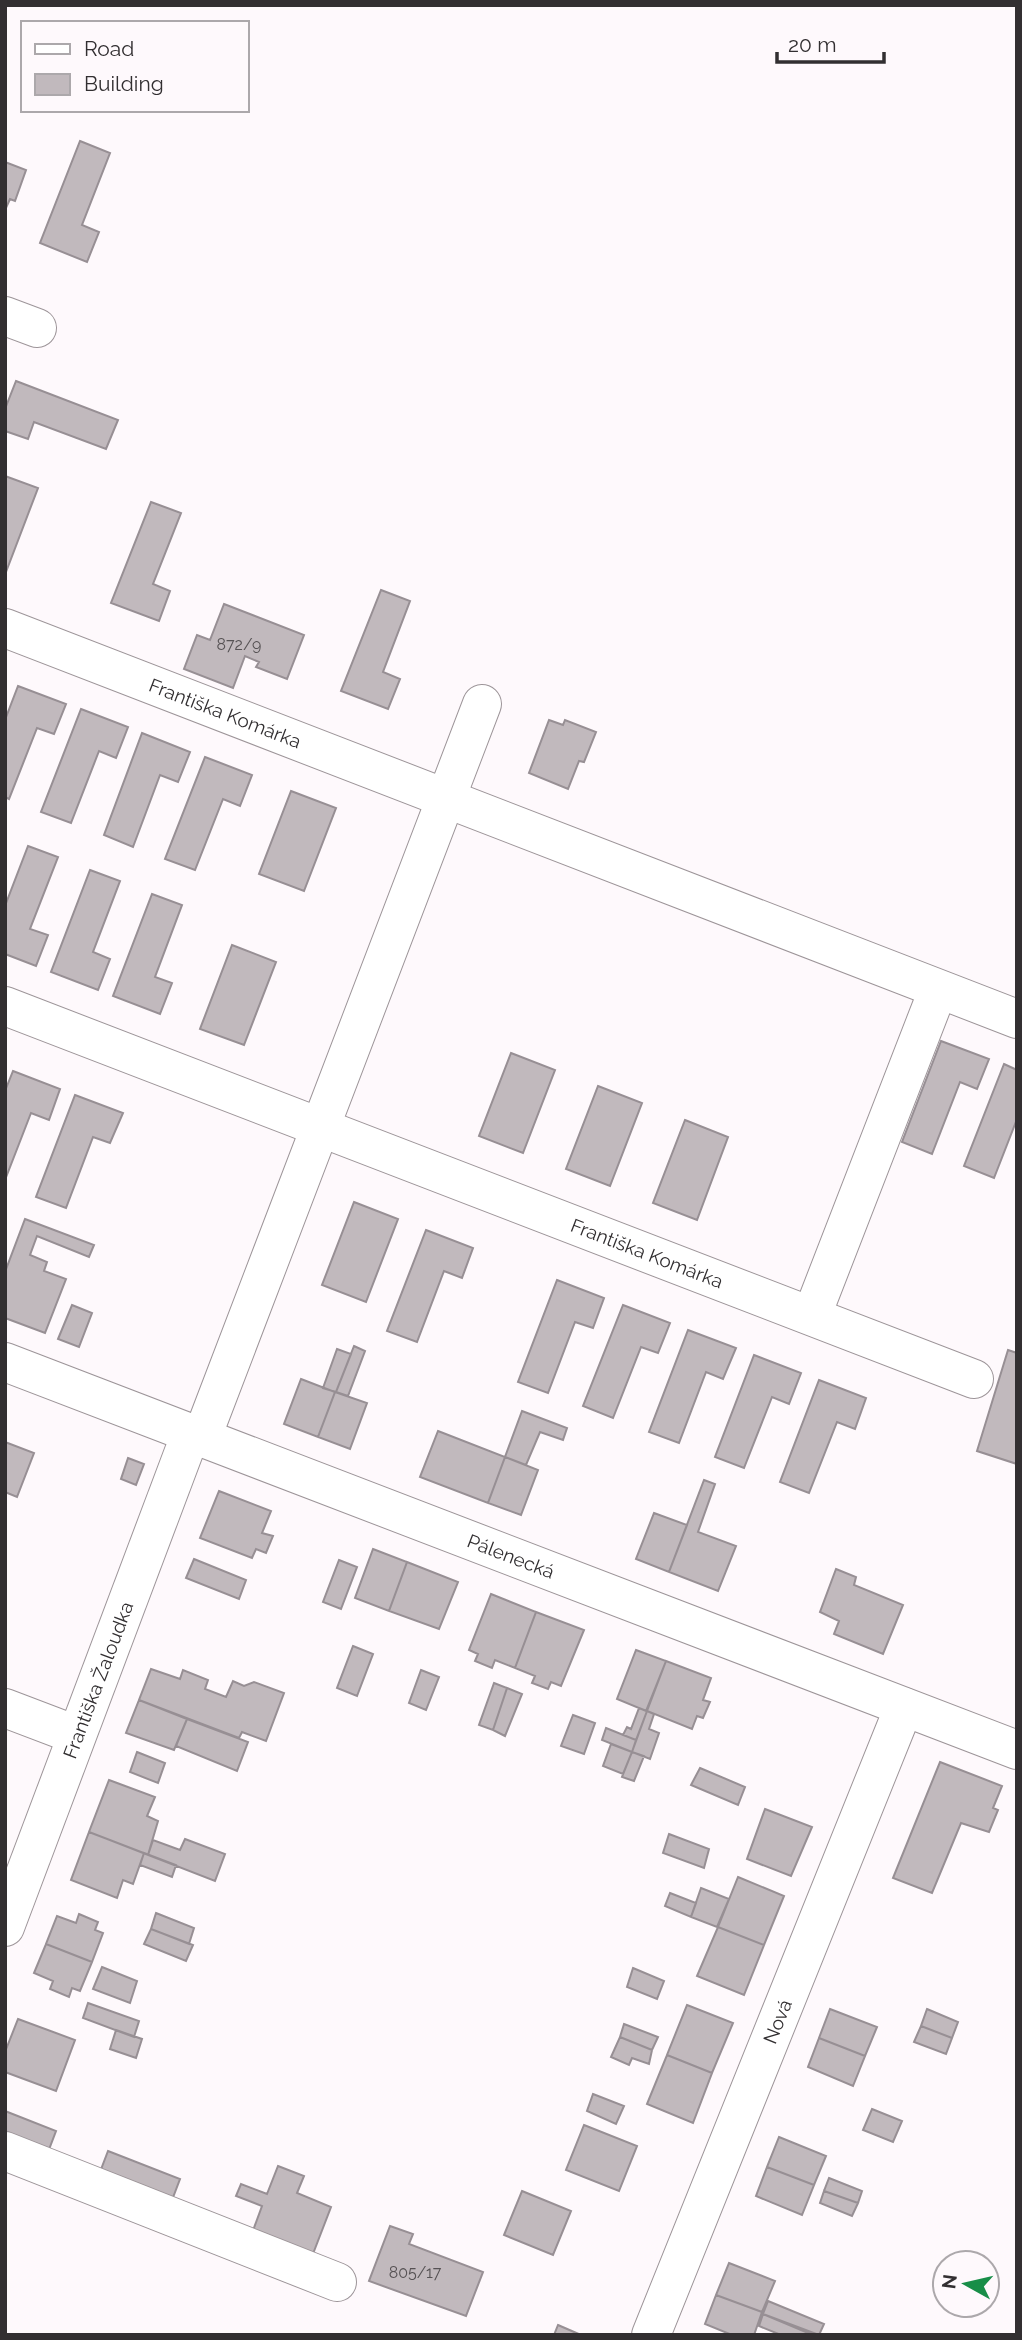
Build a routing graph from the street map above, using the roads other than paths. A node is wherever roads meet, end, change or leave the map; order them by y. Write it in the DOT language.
graph roads {
  1 [pos="5,628"];
  2 [pos="482,704"];
  3 [pos="446,798"];
  4 [pos="938,990"];
  5 [pos="5,1006"];
  6 [pos="1017,1019"];
  7 [pos="321,1125"];
  8 [pos="812,1315"];
  9 [pos="5,1362"];
  10 [pos="974,1378"];
  11 [pos="196,1435"];
  12 [pos="904,1707"];
  13 [pos="5,1708"];
  14 [pos="76,1735"];
  15 [pos="1017,1751"];
  16 [pos="5,1927"];
  17 [pos="5,2151"];
  18 [pos="337,2283"];
  19 [pos="651,2335"];
  1 -- 3 [label="street, Františka Komárka"];
  2 -- 3 [label="street"];
  3 -- 4 [label="street, Františka Komárka"];
  3 -- 7 [label="street"];
  4 -- 6 [label="street, Františka Komárka"];
  4 -- 8 [label="street"];
  5 -- 7 [label="street, Františka Komárka"];
  7 -- 8 [label="street, Františka Komárka"];
  7 -- 11 [label="street"];
  8 -- 10 [label="street, Františka Komárka"];
  9 -- 11 [label="street, Pálenecká"];
  11 -- 12 [label="street, Pálenecká"];
  11 -- 14 [label="street, Františka Žaloudka"];
  12 -- 15 [label="street, Pálenecká"];
  12 -- 19 [label="street, Nová"];
  13 -- 14 [label="street"];
  14 -- 16 [label="street, Františka Žaloudka"];
  17 -- 18 [label="street"];
}
